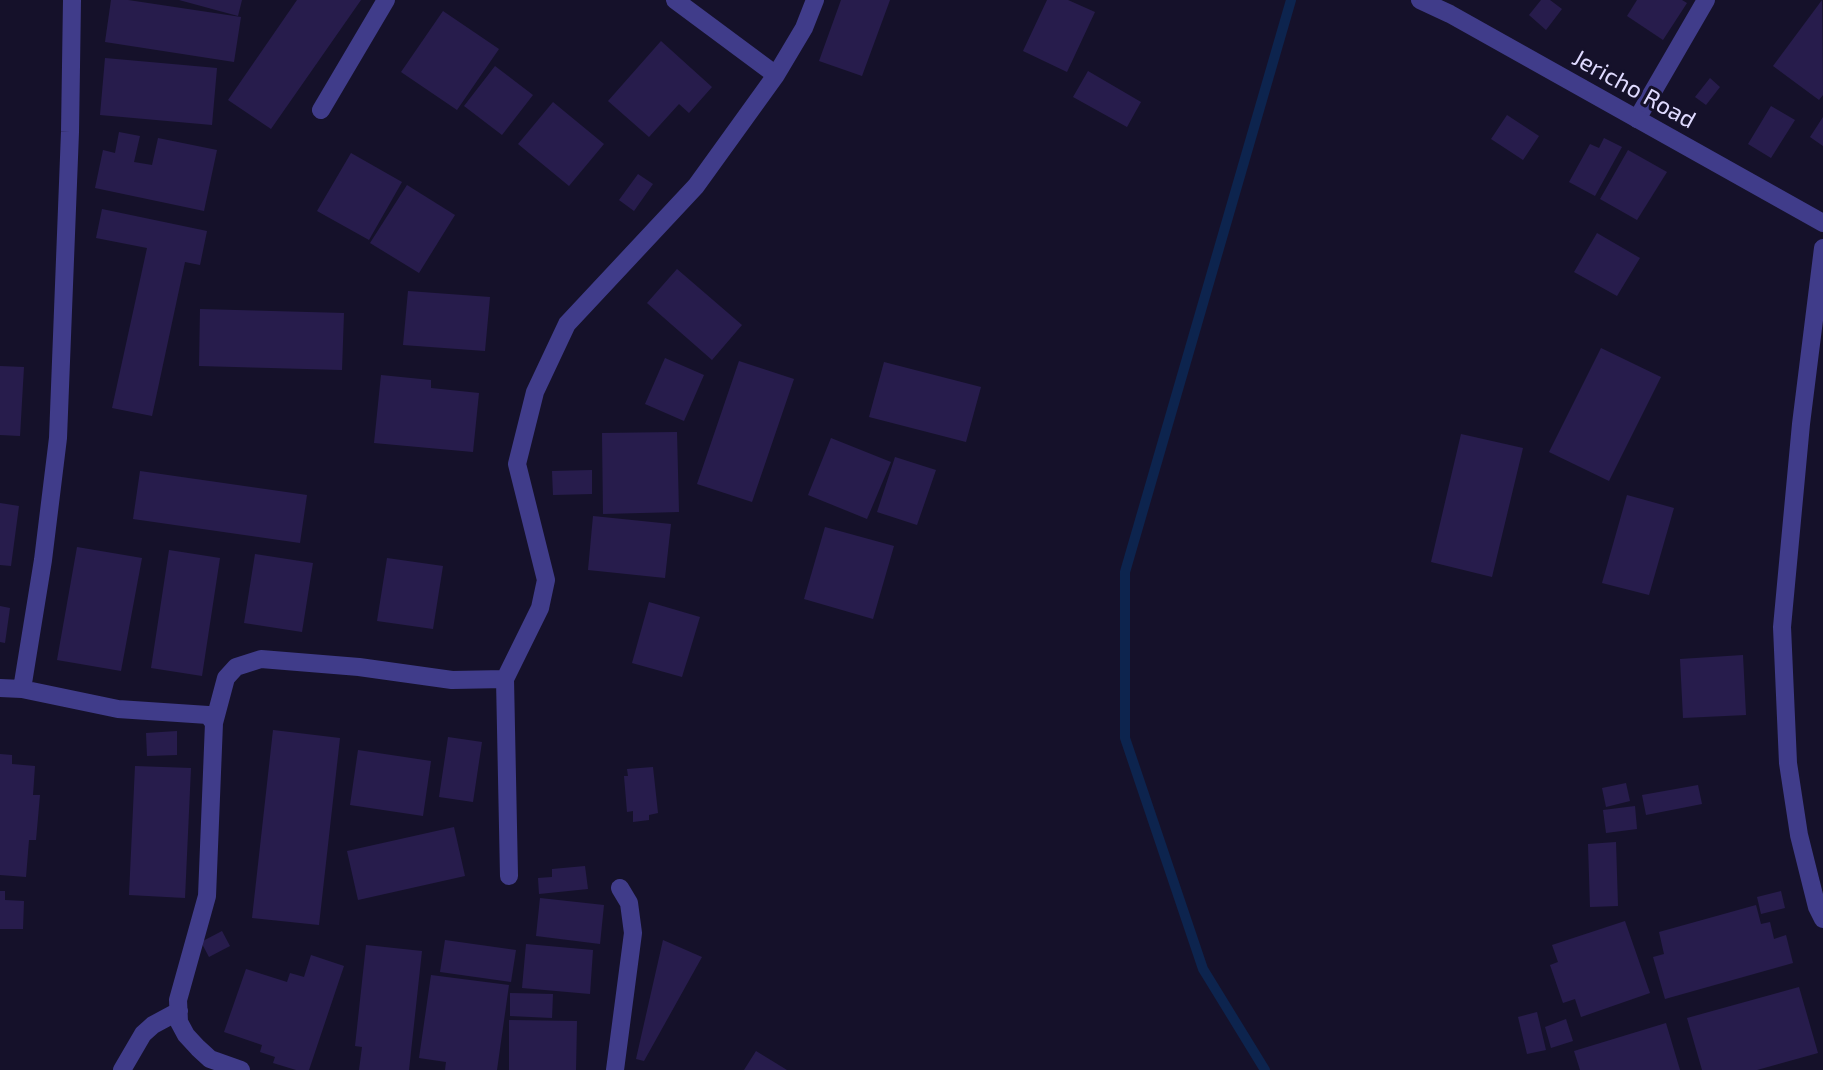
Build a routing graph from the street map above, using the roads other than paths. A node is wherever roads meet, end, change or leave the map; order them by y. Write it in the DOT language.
graph roads {
  1 [pos="72,0"];
  2 [pos="386,0"];
  3 [pos="675,0"];
  4 [pos="815,0"];
  5 [pos="1420,0"];
  6 [pos="1706,0"];
  7 [pos="776,75"];
  8 [pos="321,110"];
  9 [pos="1637,119"];
  10 [pos="1823,223"];
  11 [pos="1823,248"];
  12 [pos="505,679"];
  13 [pos="0,688"];
  14 [pos="22,689"];
  15 [pos="214,723"];
  16 [pos="509,876"];
  17 [pos="620,888"];
  18 [pos="1823,919"];
  19 [pos="178,1011"];
  20 [pos="122,1070"];
  21 [pos="241,1070"];
  22 [pos="615,1070"];
  1 -- 14 [label="street"];
  2 -- 8 [label="street"];
  3 -- 7 [label="street"];
  4 -- 7 [label="street"];
  5 -- 9 [label="street, Jericho Road"];
  6 -- 9 [label="street"];
  7 -- 12 [label="street"];
  9 -- 10 [label="street, Jericho Road"];
  11 -- 18 [label="street"];
  12 -- 15 [label="street"];
  12 -- 16 [label="street"];
  13 -- 14 [label="street"];
  14 -- 15 [label="street"];
  15 -- 19 [label="street"];
  17 -- 22 [label="street"];
  19 -- 20 [label="street"];
  19 -- 21 [label="street"];
}
